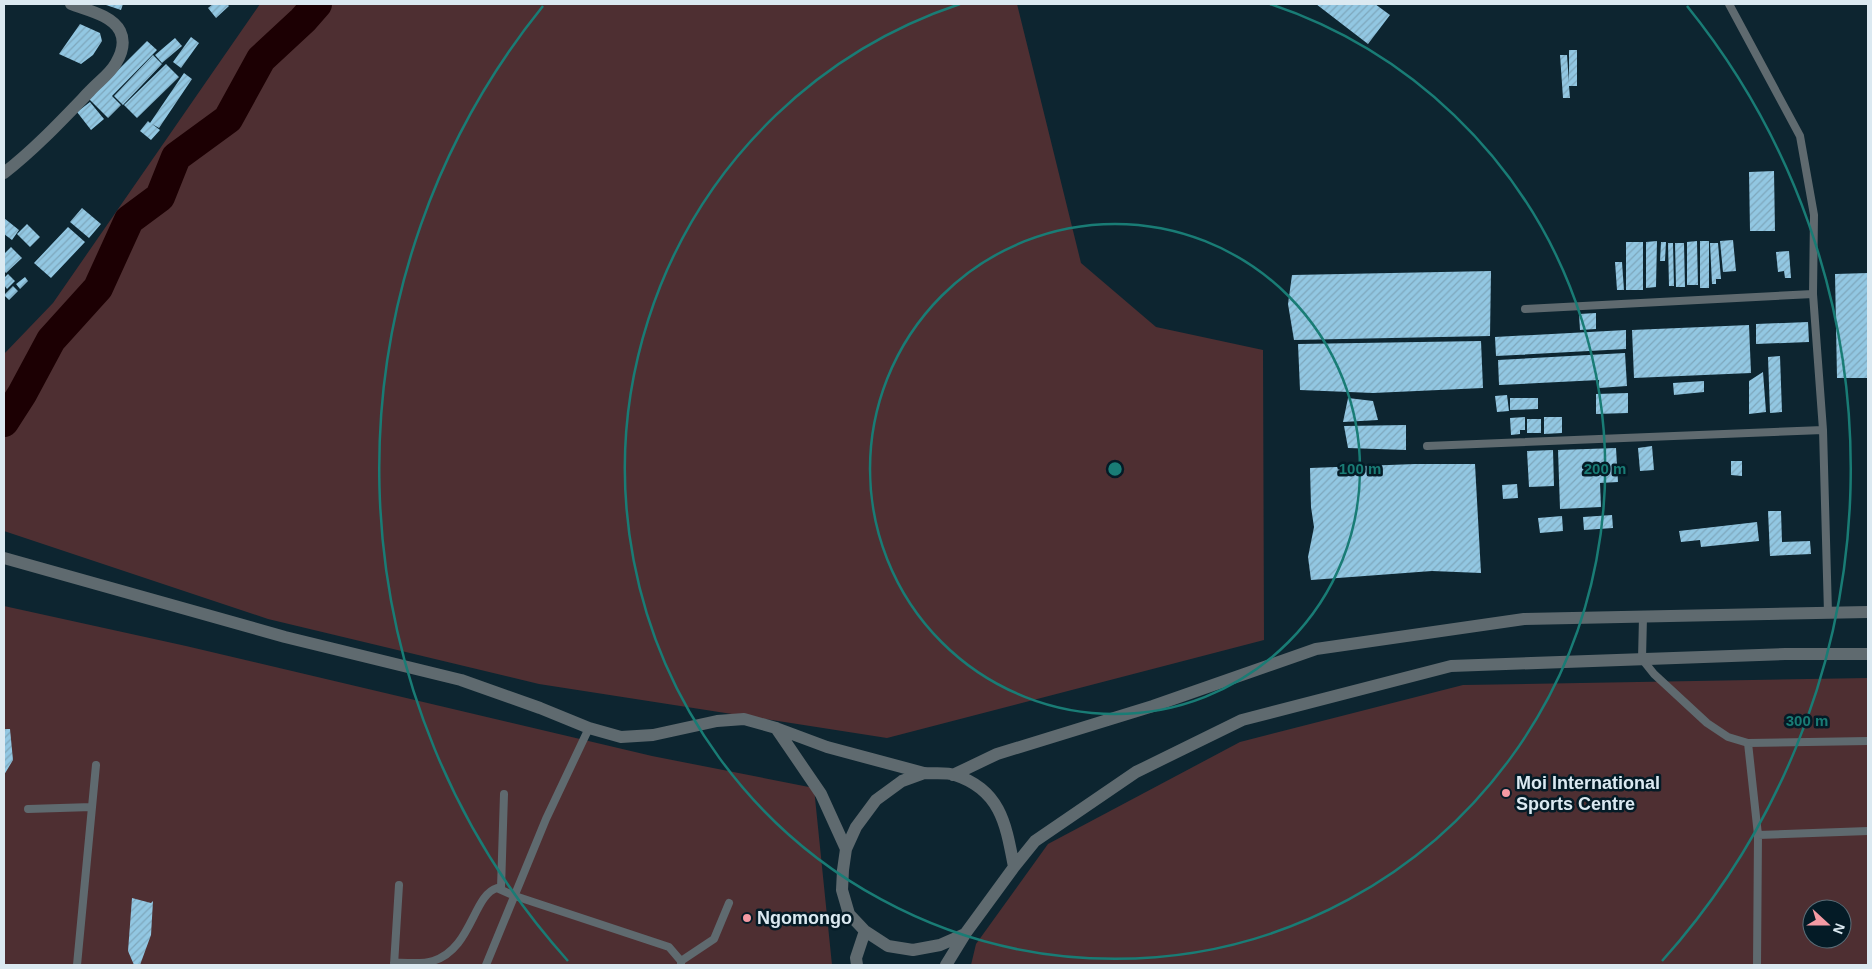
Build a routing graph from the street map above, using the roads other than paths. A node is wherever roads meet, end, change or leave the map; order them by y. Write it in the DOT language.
graph roads {
  1 [pos="71,4"];
  2 [pos="1729,4"];
  3 [pos="4,172"];
  4 [pos="1813,294"];
  5 [pos="1525,309"];
  6 [pos="1823,430"];
  7 [pos="1427,446"];
  8 [pos="4,558"];
  9 [pos="1868,612"];
  10 [pos="1828,613"];
  11 [pos="1643,617"];
  12 [pos="1868,654"];
  13 [pos="1642,659"];
  14 [pos="589,728"];
  15 [pos="776,728"];
  16 [pos="1868,741"];
  17 [pos="1748,743"];
  18 [pos="96,765"];
  19 [pos="924,774"];
  20 [pos="953,774"];
  21 [pos="504,794"];
  22 [pos="92,807"];
  23 [pos="28,809"];
  24 [pos="1868,831"];
  25 [pos="1758,835"];
  26 [pos="846,849"];
  27 [pos="1014,867"];
  28 [pos="399,884"];
  29 [pos="501,888"];
  30 [pos="515,896"];
  31 [pos="729,903"];
  32 [pos="865,931"];
  33 [pos="965,934"];
  34 [pos="681,963"];
  35 [pos="394,964"];
  36 [pos="78,965"];
  37 [pos="486,965"];
  38 [pos="857,965"];
  39 [pos="946,965"];
  40 [pos="1757,965"];
  1 -- 3 [label="street"];
  2 -- 4 [label="lane"];
  4 -- 5 [label="lane"];
  4 -- 6 [label="lane"];
  6 -- 7 [label="lane"];
  6 -- 10 [label="lane"];
  8 -- 14 [label="street"];
  9 -- 10 [label="street"];
  10 -- 11 [label="street"];
  11 -- 13 [label="lane"];
  11 -- 20 [label="street"];
  12 -- 13 [label="street"];
  13 -- 17 [label="lane"];
  13 -- 27 [label="street"];
  14 -- 15 [label="street"];
  14 -- 30 [label="lane"];
  15 -- 19 [label="street"];
  15 -- 26 [label="street"];
  16 -- 17 [label="lane"];
  17 -- 25 [label="lane"];
  18 -- 22 [label="lane"];
  19 -- 20 [label="street"];
  19 -- 26 [label="street"];
  20 -- 27 [label="street"];
  21 -- 29 [label="lane"];
  22 -- 23 [label="lane"];
  22 -- 36 [label="lane"];
  24 -- 25 [label="lane"];
  25 -- 40 [label="lane"];
  26 -- 32 [label="street"];
  27 -- 33 [label="street"];
  28 -- 35 [label="lane"];
  29 -- 30 [label="lane"];
  29 -- 35 [label="lane"];
  30 -- 34 [label="lane"];
  30 -- 37 [label="lane"];
  31 -- 34 [label="lane"];
  32 -- 33 [label="street"];
  32 -- 38 [label="street"];
  33 -- 39 [label="street"];
}
